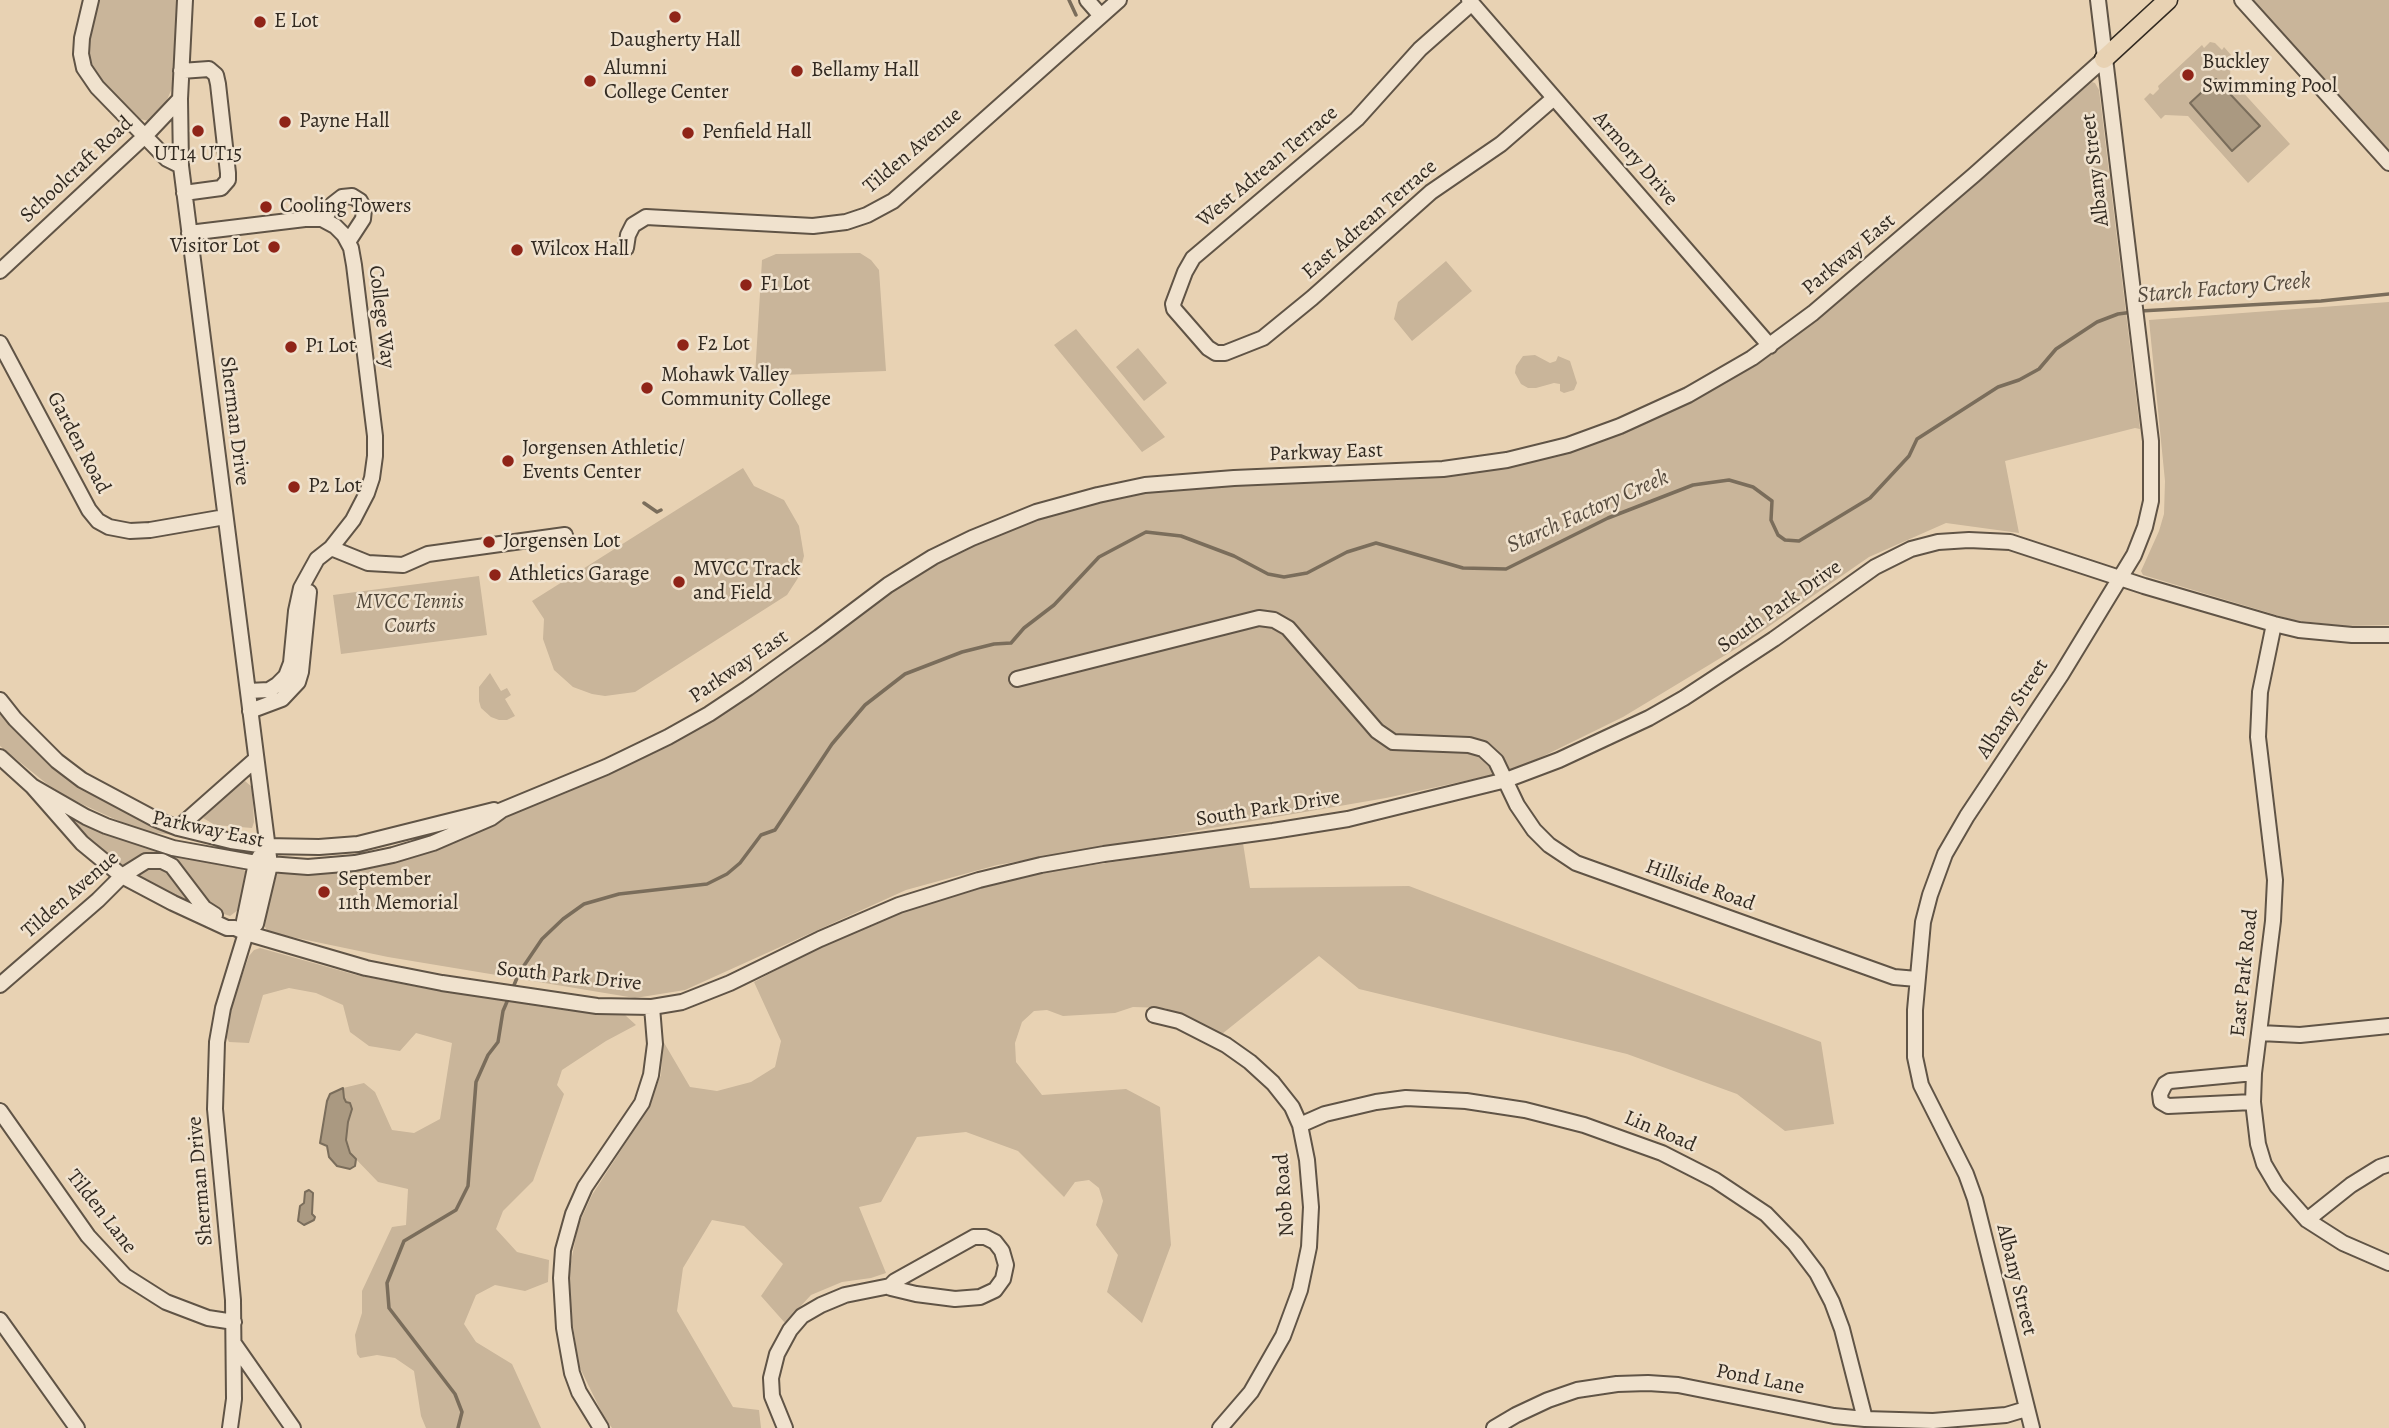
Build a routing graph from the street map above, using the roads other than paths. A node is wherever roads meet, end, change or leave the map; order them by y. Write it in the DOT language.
graph roads {
  1 [pos="91,0"];
  2 [pos="185,0"];
  3 [pos="1087,0"];
  4 [pos="1119,0"];
  5 [pos="2098,0"];
  6 [pos="2168,0"];
  7 [pos="2242,0"];
  8 [pos="1470,2"];
  9 [pos="1101,16"];
  10 [pos="2104,59"];
  11 [pos="181,71"];
  12 [pos="1554,98"];
  13 [pos="180,99"];
  14 [pos="145,136"];
  15 [pos="2389,163"];
  16 [pos="181,166"];
  17 [pos="184,193"];
  18 [pos="322,219"];
  19 [pos="189,233"];
  20 [pos="348,242"];
  21 [pos="626,248"];
  22 [pos="0,271"];
  23 [pos="0,343"];
  24 [pos="1246,346"];
  25 [pos="1770,346"];
  26 [pos="225,517"];
  27 [pos="565,535"];
  28 [pos="328,550"];
  29 [pos="2121,577"];
  30 [pos="2274,624"];
  31 [pos="2389,635"];
  32 [pos="1017,679"];
  33 [pos="248,691"];
  34 [pos="0,700"];
  35 [pos="250,711"];
  36 [pos="0,757"];
  37 [pos="256,760"];
  38 [pos="1506,780"];
  39 [pos="32,786"];
  40 [pos="502,810"];
  41 [pos="177,828"];
  42 [pos="266,846"];
  43 [pos="263,864"];
  44 [pos="122,876"];
  45 [pos="240,931"];
  46 [pos="1917,979"];
  47 [pos="0,985"];
  48 [pos="652,1007"];
  49 [pos="1154,1015"];
  50 [pos="2389,1026"];
  51 [pos="2260,1033"];
  52 [pos="2254,1073"];
  53 [pos="2253,1102"];
  54 [pos="0,1111"];
  55 [pos="1300,1125"];
  56 [pos="2389,1164"];
  57 [pos="2307,1220"];
  58 [pos="2389,1263"];
  59 [pos="890,1286"];
  60 [pos="0,1320"];
  61 [pos="234,1322"];
  62 [pos="234,1345"];
  63 [pos="2026,1409"];
  64 [pos="1865,1419"];
  65 [pos="77,1428"];
  66 [pos="230,1428"];
  67 [pos="293,1428"];
  68 [pos="601,1428"];
  69 [pos="785,1428"];
  70 [pos="1220,1428"];
  71 [pos="1494,1428"];
  72 [pos="2032,1428"];
  1 -- 14 [label="street"];
  2 -- 11 [label="street, Sherman Drive"];
  3 -- 9 [label="street"];
  4 -- 9 [label="street, Tilden Avenue"];
  5 -- 10 [label="street, Albany Street"];
  6 -- 10 [label="main road"];
  7 -- 15 [label="street"];
  8 -- 12 [label="street, Armory Drive"];
  8 -- 24 [label="street, West Adrean Terrace"];
  9 -- 21 [label="street, Tilden Avenue"];
  10 -- 25 [label="street, Parkway East"];
  10 -- 29 [label="street, Albany Street"];
  11 -- 13 [label="street, Sherman Drive"];
  11 -- 17 [label="street"];
  12 -- 24 [label="street, East Adrean Terrace"];
  12 -- 25 [label="street, Armory Drive"];
  13 -- 14 [label="street, Schoolcraft Road"];
  13 -- 16 [label="street, Sherman Drive"];
  14 -- 16 [label="street"];
  14 -- 22 [label="street, Schoolcraft Road"];
  16 -- 17 [label="street, Sherman Drive"];
  17 -- 19 [label="street, Sherman Drive"];
  18 -- 19 [label="street"];
  18 -- 20 [label="street, College Way"];
  18 -- 20 [label="street"];
  19 -- 26 [label="street, Sherman Drive"];
  20 -- 28 [label="street, College Way"];
  23 -- 26 [label="street, Garden Road"];
  25 -- 40 [label="street, Parkway East"];
  26 -- 33 [label="street, Sherman Drive"];
  27 -- 28 [label="street"];
  28 -- 33 [label="street, College Way"];
  28 -- 35 [label="street, College Way"];
  29 -- 30 [label="street, South Park Drive"];
  29 -- 38 [label="street, South Park Drive"];
  29 -- 46 [label="street, Albany Street"];
  30 -- 31 [label="street, South Park Drive"];
  30 -- 51 [label="street, East Park Road"];
  32 -- 38 [label="street, Hillside Road"];
  33 -- 35 [label="street, Sherman Drive"];
  34 -- 41 [label="street, Parkway East"];
  35 -- 37 [label="street, Sherman Drive"];
  36 -- 39 [label="street, Parkway East"];
  37 -- 41 [label="street"];
  37 -- 42 [label="street, Sherman Drive"];
  38 -- 46 [label="street, Hillside Road"];
  38 -- 48 [label="street, South Park Drive"];
  39 -- 43 [label="street, Parkway East"];
  39 -- 44 [label="street, Parkway East"];
  40 -- 42 [label="street, Parkway East"];
  40 -- 43 [label="street, Parkway East"];
  41 -- 42 [label="street, Parkway East"];
  42 -- 43 [label="street, Sherman Drive"];
  43 -- 45 [label="street, Sherman Drive"];
  44 -- 45 [label="street, South Park Drive"];
  44 -- 45 [label="street, Tilden Avenue"];
  44 -- 47 [label="street, Tilden Avenue"];
  45 -- 48 [label="street, South Park Drive"];
  45 -- 61 [label="street, Sherman Drive"];
  46 -- 63 [label="street, Albany Street"];
  48 -- 68 [label="street"];
  49 -- 55 [label="street, Nob Road"];
  50 -- 51 [label="street"];
  51 -- 52 [label="street, East Park Road"];
  52 -- 53 [label="street, East Park Road"];
  52 -- 53 [label="street"];
  53 -- 57 [label="street, East Park Road"];
  54 -- 61 [label="street, Tilden Lane"];
  55 -- 64 [label="street, Lin Road"];
  55 -- 70 [label="street, Nob Road"];
  56 -- 57 [label="street"];
  57 -- 58 [label="street, East Park Road"];
  59 -- 59 [label="street"];
  59 -- 69 [label="street"];
  60 -- 65 [label="street"];
  61 -- 62 [label="street, Sherman Drive"];
  62 -- 66 [label="street, Sherman Drive"];
  62 -- 67 [label="street"];
  63 -- 64 [label="street, Pond Lane"];
  63 -- 72 [label="street, Albany Street"];
  64 -- 71 [label="street, Pond Lane"];
}
